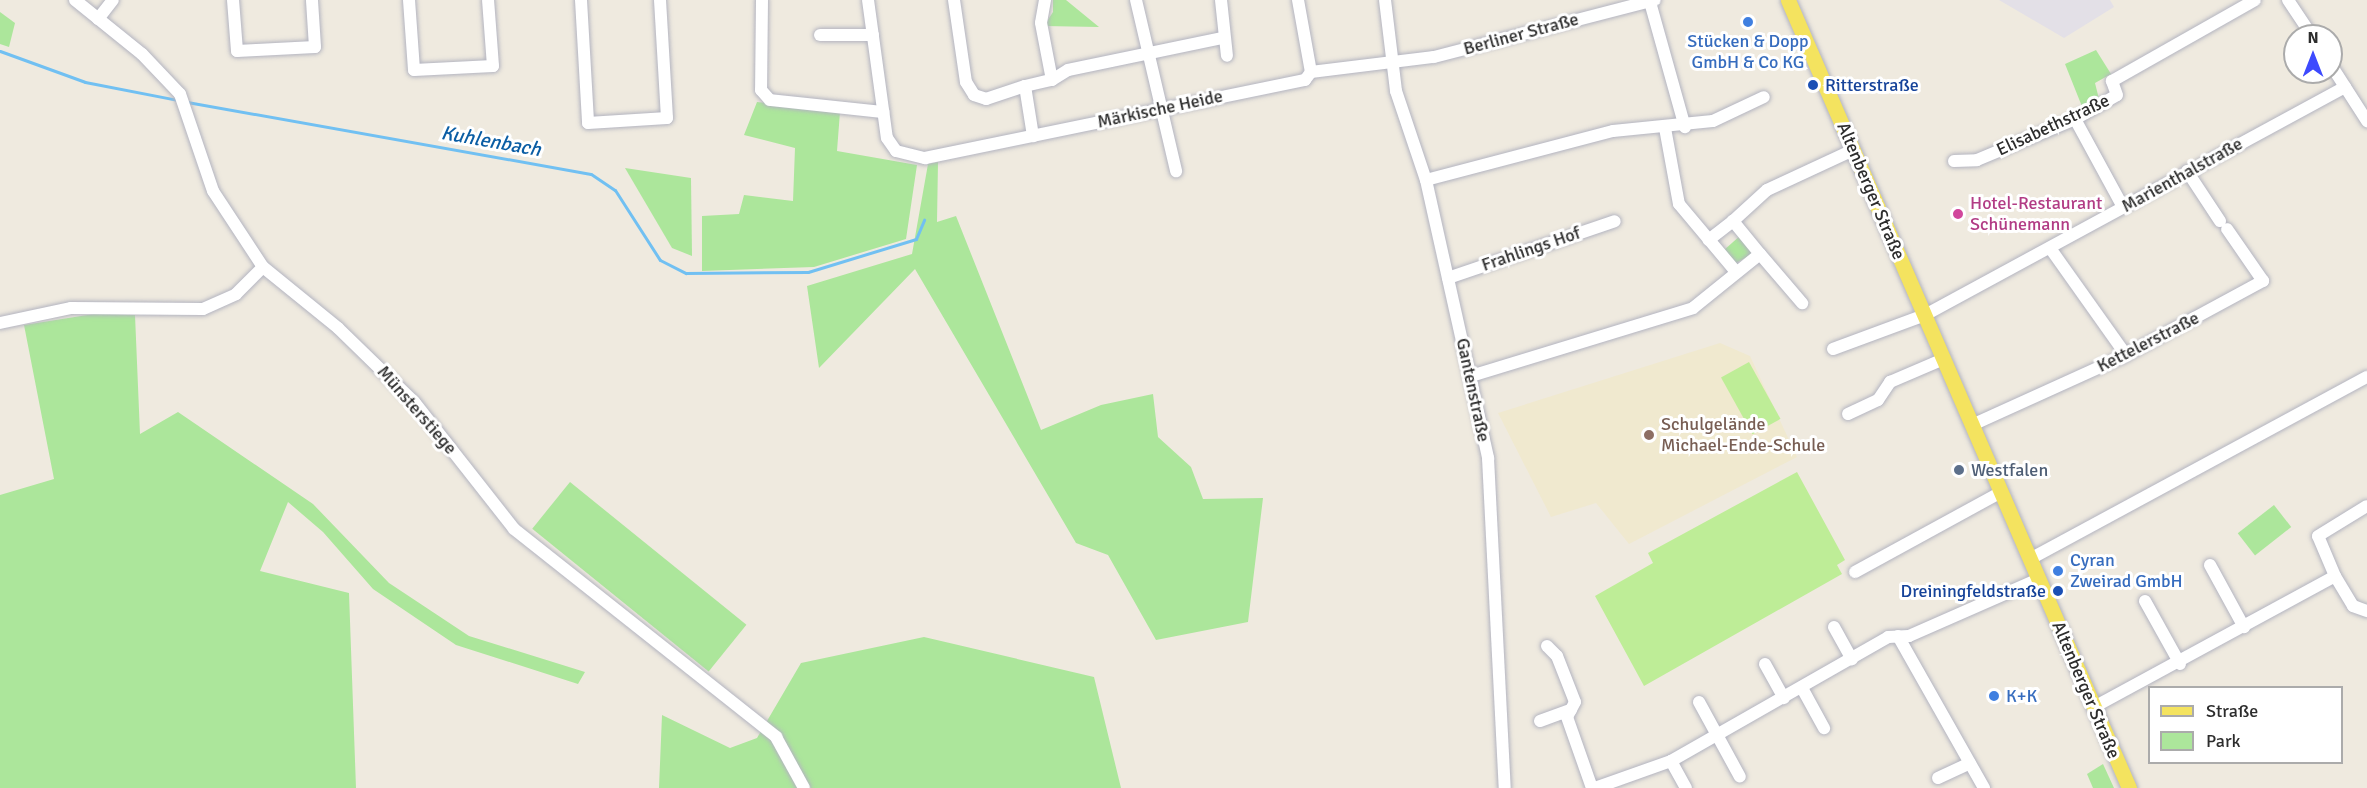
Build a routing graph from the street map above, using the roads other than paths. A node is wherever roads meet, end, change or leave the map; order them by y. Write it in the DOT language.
graph roads {
  1 [pos="75,0"];
  2 [pos="113,0"];
  3 [pos="233,0"];
  4 [pos="312,0"];
  5 [pos="409,0"];
  6 [pos="488,0"];
  7 [pos="580,0"];
  8 [pos="660,0"];
  9 [pos="762,0"];
  10 [pos="868,0"];
  11 [pos="954,0"];
  12 [pos="1045,0"];
  13 [pos="1136,0"];
  14 [pos="1221,0"];
  15 [pos="1298,0"];
  16 [pos="1385,0"];
  17 [pos="1788,0"];
  18 [pos="2255,0"];
  19 [pos="2288,0"];
  20 [pos="1653,1"];
  21 [pos="1632,3"];
  22 [pos="98,19"];
  23 [pos="2304,24"];
  24 [pos="819,35"];
  25 [pos="873,35"];
  26 [pos="1223,38"];
  27 [pos="1149,53"];
  28 [pos="1227,56"];
  29 [pos="1392,63"];
  30 [pos="1311,72"];
  31 [pos="1052,80"];
  32 [pos="2343,84"];
  33 [pos="1024,86"];
  34 [pos="2345,87"];
  35 [pos="1764,97"];
  36 [pos="1163,108"];
  37 [pos="883,112"];
  38 [pos="2075,119"];
  39 [pos="2367,121"];
  40 [pos="1685,127"];
  41 [pos="1665,128"];
  42 [pos="1033,136"];
  43 [pos="1853,150"];
  44 [pos="1954,161"];
  45 [pos="1176,171"];
  46 [pos="2187,171"];
  47 [pos="1426,180"];
  48 [pos="2123,207"];
  49 [pos="1615,221"];
  50 [pos="1733,221"];
  51 [pos="1710,240"];
  52 [pos="2050,248"];
  53 [pos="1760,254"];
  54 [pos="263,267"];
  55 [pos="1736,272"];
  56 [pos="1448,278"];
  57 [pos="1802,303"];
  58 [pos="1925,315"];
  59 [pos="0,323"];
  60 [pos="1833,349"];
  61 [pos="2126,355"];
  62 [pos="1944,359"];
  63 [pos="1471,376"];
  64 [pos="2367,377"];
  65 [pos="1848,414"];
  66 [pos="1972,425"];
  67 [pos="2001,492"];
  68 [pos="2367,506"];
  69 [pos="2030,559"];
  70 [pos="2210,565"];
  71 [pos="1855,572"];
  72 [pos="2335,576"];
  73 [pos="2039,579"];
  74 [pos="2145,601"];
  75 [pos="2367,611"];
  76 [pos="1834,627"];
  77 [pos="2244,627"];
  78 [pos="1898,636"];
  79 [pos="1547,646"];
  80 [pos="1852,659"];
  81 [pos="1765,664"];
  82 [pos="2180,664"];
  83 [pos="1802,688"];
  84 [pos="1784,698"];
  85 [pos="1699,702"];
  86 [pos="2094,707"];
  87 [pos="1571,710"];
  88 [pos="1540,721"];
  89 [pos="1824,728"];
  90 [pos="1716,735"];
  91 [pos="1671,761"];
  92 [pos="1970,763"];
  93 [pos="1740,777"];
  94 [pos="1938,778"];
  95 [pos="804,788"];
  96 [pos="1505,788"];
  97 [pos="1593,788"];
  98 [pos="1686,788"];
  99 [pos="1984,788"];
  100 [pos="2129,788"];
  1 -- 22 [label="street, Münsterstiege"];
  2 -- 22 [label="street"];
  3 -- 4 [label="street"];
  5 -- 6 [label="street"];
  7 -- 8 [label="street"];
  9 -- 37 [label="street"];
  10 -- 25 [label="street"];
  11 -- 33 [label="street"];
  12 -- 31 [label="street"];
  13 -- 27 [label="street"];
  14 -- 26 [label="street"];
  15 -- 30 [label="street"];
  16 -- 29 [label="street, Gantenstraße"];
  17 -- 43 [label="main road, Altenberger Straße"];
  18 -- 38 [label="street, Elisabethstraße"];
  19 -- 23 [label="street"];
  20 -- 21 [label="street, Berliner Straße"];
  20 -- 40 [label="street, Berliner Straße"];
  21 -- 29 [label="street, Berliner Straße"];
  22 -- 54 [label="street, Münsterstiege"];
  24 -- 25 [label="street"];
  25 -- 37 [label="street"];
  26 -- 27 [label="street"];
  26 -- 28 [label="street"];
  27 -- 31 [label="street"];
  27 -- 36 [label="street"];
  29 -- 30 [label="street, Märkische Heide"];
  29 -- 47 [label="street, Gantenstraße"];
  30 -- 36 [label="street, Märkische Heide"];
  31 -- 33 [label="street"];
  32 -- 34 [label="street"];
  33 -- 42 [label="street"];
  34 -- 39 [label="street"];
  34 -- 46 [label="street, Marienthalstraße"];
  35 -- 40 [label="street"];
  36 -- 42 [label="street, Märkische Heide"];
  36 -- 45 [label="street"];
  37 -- 42 [label="street, Märkische Heide"];
  38 -- 44 [label="street, Elisabethstraße"];
  38 -- 48 [label="street"];
  40 -- 41 [label="street"];
  41 -- 47 [label="street"];
  41 -- 51 [label="street"];
  43 -- 50 [label="street"];
  43 -- 58 [label="main road, Altenberger Straße"];
  46 -- 48 [label="street, Marienthalstraße"];
  46 -- 61 [label="street, Kettelerstraße"];
  47 -- 56 [label="street, Gantenstraße"];
  48 -- 52 [label="street, Marienthalstraße"];
  49 -- 56 [label="street, Frahlings Hof"];
  50 -- 51 [label="street"];
  50 -- 53 [label="street"];
  51 -- 55 [label="street"];
  52 -- 58 [label="street, Marienthalstraße"];
  52 -- 61 [label="street"];
  53 -- 55 [label="street"];
  53 -- 57 [label="street"];
  54 -- 59 [label="street"];
  54 -- 95 [label="street, Münsterstiege"];
  55 -- 63 [label="street"];
  56 -- 63 [label="street, Gantenstraße"];
  58 -- 60 [label="street"];
  58 -- 62 [label="main road, Altenberger Straße"];
  61 -- 66 [label="street, Kettelerstraße"];
  62 -- 65 [label="street"];
  62 -- 66 [label="main road, Altenberger Straße"];
  63 -- 96 [label="street, Gantenstraße"];
  64 -- 69 [label="street"];
  66 -- 67 [label="main road, Altenberger Straße"];
  67 -- 69 [label="main road, Altenberger Straße"];
  67 -- 71 [label="street"];
  68 -- 72 [label="street"];
  69 -- 73 [label="main road, Altenberger Straße"];
  70 -- 77 [label="street"];
  72 -- 75 [label="street"];
  72 -- 77 [label="street"];
  73 -- 78 [label="street"];
  73 -- 86 [label="main road, Altenberger Straße"];
  74 -- 82 [label="street"];
  76 -- 80 [label="street"];
  77 -- 82 [label="street"];
  78 -- 80 [label="street"];
  78 -- 92 [label="street"];
  79 -- 87 [label="street"];
  80 -- 83 [label="street"];
  81 -- 84 [label="street"];
  82 -- 86 [label="street"];
  83 -- 84 [label="street"];
  83 -- 89 [label="street"];
  84 -- 90 [label="street"];
  85 -- 90 [label="street"];
  86 -- 100 [label="main road, Altenberger Straße"];
  87 -- 88 [label="street"];
  87 -- 97 [label="street"];
  90 -- 91 [label="street"];
  90 -- 93 [label="street"];
  91 -- 97 [label="street"];
  91 -- 98 [label="street"];
  92 -- 94 [label="street"];
  92 -- 99 [label="street"];
}
